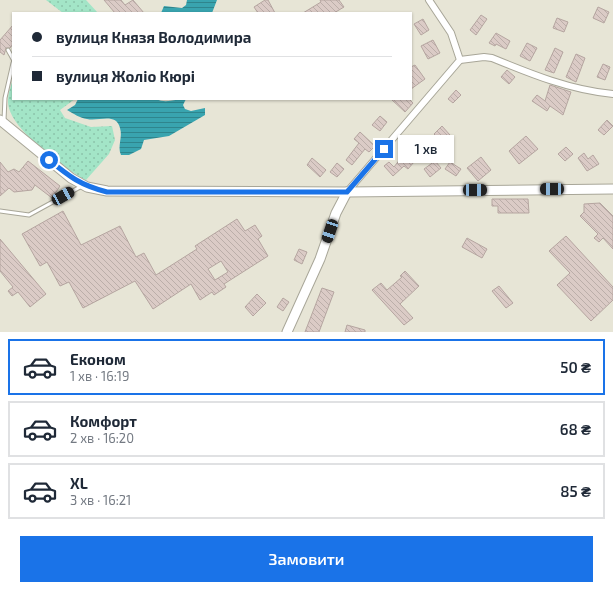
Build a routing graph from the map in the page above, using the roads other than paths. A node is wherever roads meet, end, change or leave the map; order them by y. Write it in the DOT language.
graph roads {
  1 [pos="429,0"];
  2 [pos="8,50"];
  3 [pos="12,58"];
  4 [pos="460,60"];
  5 [pos="12,68"];
  6 [pos="613,94"];
  7 [pos="2,122"];
  8 [pos="83,185"];
  9 [pos="613,189"];
  10 [pos="347,192"];
  11 [pos="0,211"];
  12 [pos="287,332"];
  1 -- 4 [label="street"];
  2 -- 3 [label="lane"];
  4 -- 6 [label="street"];
  4 -- 10 [label="street"];
  5 -- 7 [label="lane"];
  7 -- 8 [label="main road"];
  8 -- 10 [label="main road"];
  8 -- 11 [label="lane"];
  9 -- 10 [label="main road"];
  10 -- 12 [label="main road"];
}
